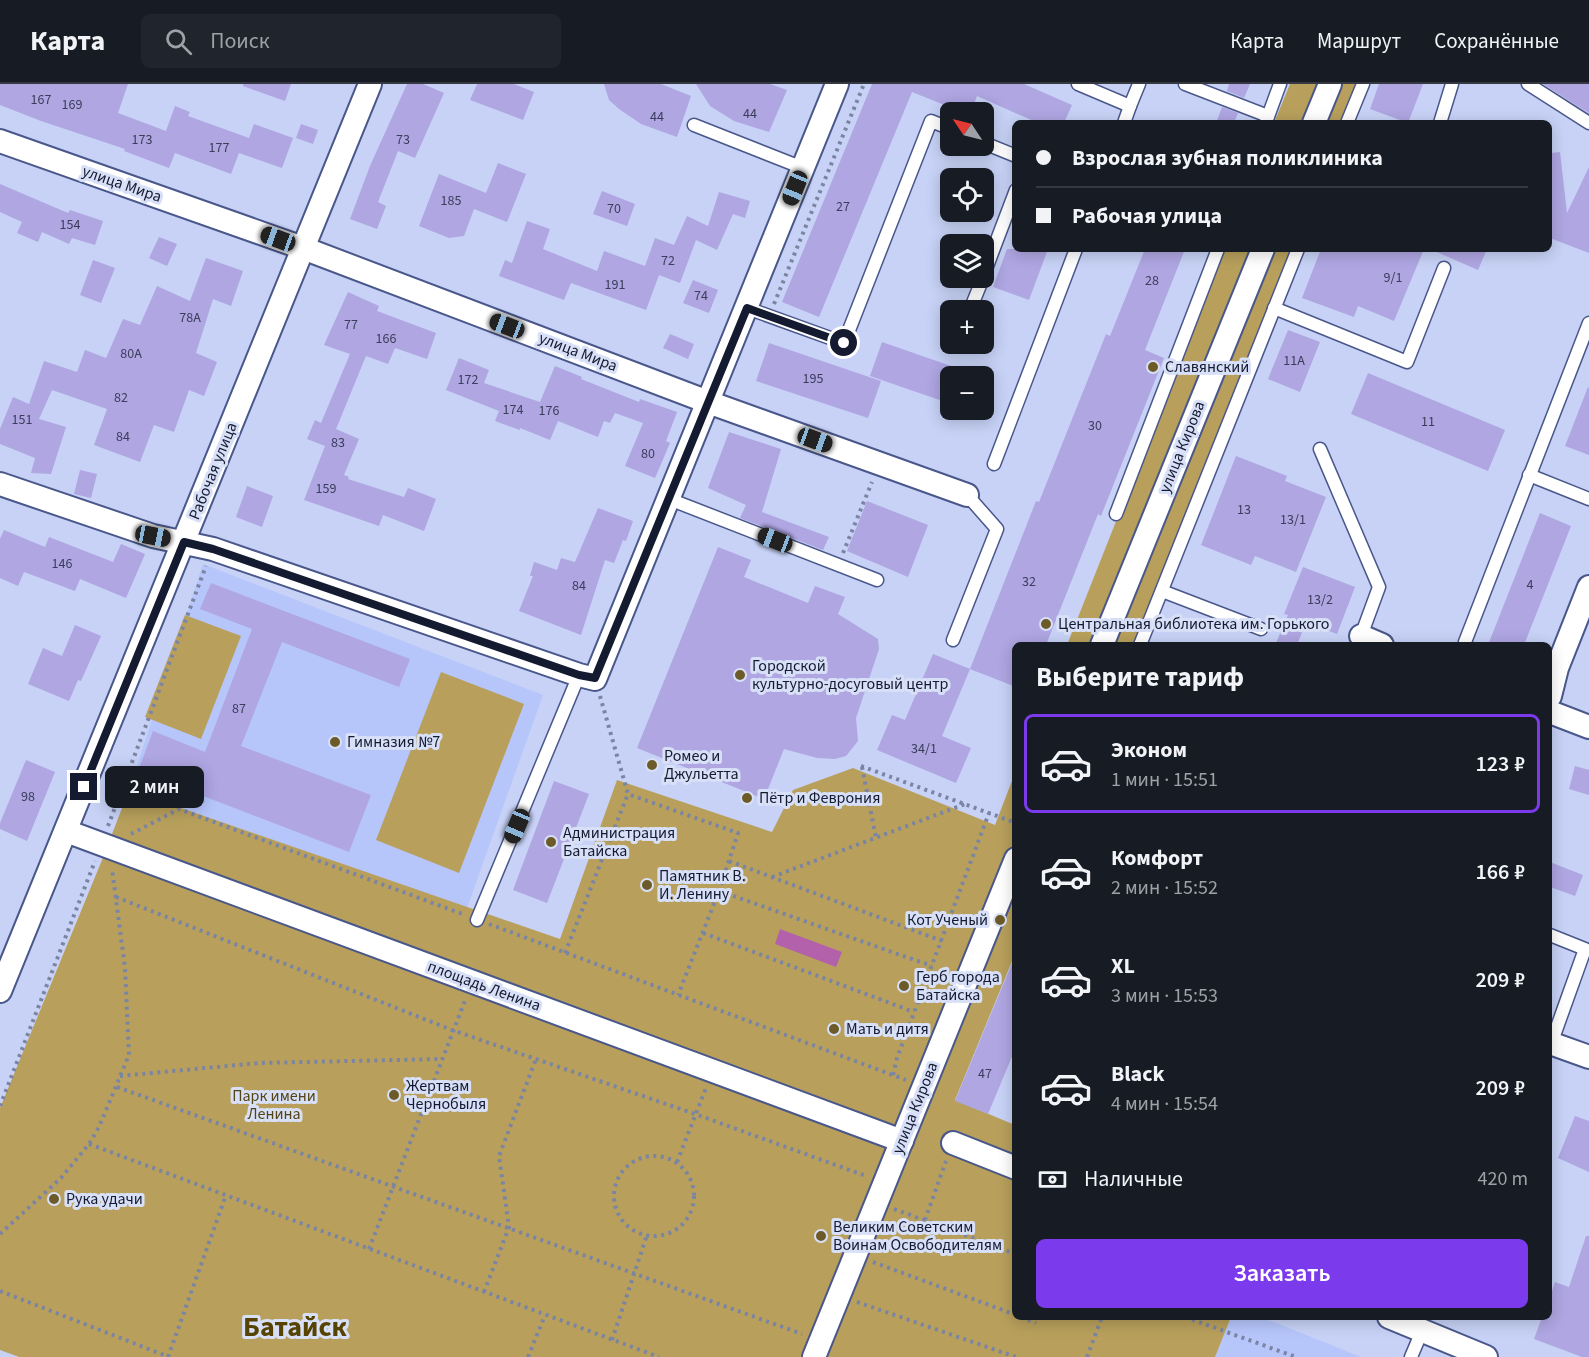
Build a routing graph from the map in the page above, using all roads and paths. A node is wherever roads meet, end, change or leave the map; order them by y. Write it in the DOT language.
graph roads {
  1 [pos="370,84"];
  2 [pos="837,84"];
  3 [pos="864,84"];
  4 [pos="1078,84"];
  5 [pos="1139,84"];
  6 [pos="1185,84"];
  7 [pos="1280,84"];
  8 [pos="1330,84"];
  9 [pos="1363,84"];
  10 [pos="1452,84"];
  11 [pos="1528,84"];
  12 [pos="1131,106"];
  13 [pos="1125,120"];
  14 [pos="1267,120"];
  15 [pos="1315,120"];
  16 [pos="1351,120"];
  17 [pos="1441,120"];
  18 [pos="1589,123"];
  19 [pos="694,125"];
  20 [pos="940,125"];
  21 [pos="0,141"];
  22 [pos="994,147"];
  23 [pos="1012,154"];
  24 [pos="803,168"];
  25 [pos="1012,200"];
  26 [pos="994,247"];
  27 [pos="303,248"];
  28 [pos="1075,252"];
  29 [pos="1217,252"];
  30 [pos="1262,252"];
  31 [pos="1297,252"];
  32 [pos="1444,268"];
  33 [pos="747,308"];
  34 [pos="1274,308"];
  35 [pos="769,316"];
  36 [pos="1589,323"];
  37 [pos="708,402"];
  38 [pos="1320,449"];
  39 [pos="879,463"];
  40 [pos="994,464"];
  41 [pos="1529,475"];
  42 [pos="0,484"];
  43 [pos="967,495"];
  44 [pos="669,499"];
  45 [pos="1589,499"];
  46 [pos="1116,514"];
  47 [pos="184,542"];
  48 [pos="838,565"];
  49 [pos="878,580"];
  50 [pos="1589,587"];
  51 [pos="1162,591"];
  52 [pos="1261,628"];
  53 [pos="1361,636"];
  54 [pos="953,640"];
  55 [pos="1103,642"];
  56 [pos="1141,642"];
  57 [pos="1375,642"];
  58 [pos="1465,642"];
  59 [pos="587,677"];
  60 [pos="1552,688"];
  61 [pos="1552,713"];
  62 [pos="1589,727"];
  63 [pos="628,794"];
  64 [pos="965,804"];
  65 [pos="989,813"];
  66 [pos="1012,822"];
  67 [pos="66,831"];
  68 [pos="876,838"];
  69 [pos="107,847"];
  70 [pos="729,861"];
  71 [pos="1012,869"];
  72 [pos="771,877"];
  73 [pos="719,891"];
  74 [pos="116,897"];
  75 [pos="477,920"];
  76 [pos="703,933"];
  77 [pos="1552,937"];
  78 [pos="942,941"];
  79 [pos="1587,950"];
  80 [pos="565,953"];
  81 [pos="932,966"];
  82 [pos="472,982"];
  83 [pos="0,991"];
  84 [pos="678,995"];
  85 [pos="914,1012"];
  86 [pos="452,1030"];
  87 [pos="1552,1039"];
  88 [pos="1552,1045"];
  89 [pos="1589,1057"];
  90 [pos="441,1059"];
  91 [pos="536,1059"];
  92 [pos="719,1073"];
  93 [pos="893,1075"];
  94 [pos="120,1076"];
  95 [pos="924,1086"];
  96 [pos="117,1087"];
  97 [pos="695,1114"];
  98 [pos="902,1141"];
  99 [pos="952,1143"];
  100 [pos="88,1144"];
  101 [pos="677,1162"];
  102 [pos="1012,1166"];
  103 [pos="393,1185"];
  104 [pos="881,1193"];
  105 [pos="226,1196"];
  106 [pos="925,1220"];
  107 [pos="509,1227"];
  108 [pos="0,1234"];
  109 [pos="647,1235"];
  110 [pos="369,1249"];
  111 [pos="1012,1253"];
  112 [pos="856,1255"];
  113 [pos="635,1273"];
  114 [pos="0,1291"];
  115 [pos="484,1292"];
  116 [pos="840,1296"];
  117 [pos="1012,1314"];
  118 [pos="545,1315"];
  119 [pos="1028,1320"];
  120 [pos="1101,1320"];
  121 [pos="1193,1320"];
  122 [pos="1396,1320"];
  123 [pos="1036,1323"];
  124 [pos="1422,1331"];
  125 [pos="612,1340"];
  126 [pos="818,1349"];
  127 [pos="168,1357"];
  128 [pos="528,1357"];
  129 [pos="659,1357"];
  130 [pos="1016,1357"];
  131 [pos="1087,1357"];
  132 [pos="1296,1357"];
  133 [pos="1411,1357"];
  134 [pos="1486,1357"];
  1 -- 27 [label="street, Рабочая улица"];
  2 -- 24 [label="street"];
  3 -- 35 [label="path"];
  4 -- 12 [label="lane"];
  5 -- 12 [label="lane"];
  6 -- 14 [label="lane"];
  7 -- 14 [label="lane"];
  8 -- 15 [label="street"];
  9 -- 16 [label="lane"];
  10 -- 17 [label="lane"];
  11 -- 18 [label="lane"];
  12 -- 13 [label="lane"];
  19 -- 24 [label="lane"];
  20 -- 35 [label="lane"];
  21 -- 27 [label="street, улица Мира"];
  22 -- 23 [label="lane"];
  24 -- 33 [label="street"];
  25 -- 26 [label="lane"];
  27 -- 37 [label="street, улица Мира"];
  27 -- 47 [label="street, Рабочая улица"];
  28 -- 40 [label="lane"];
  29 -- 46 [label="lane"];
  30 -- 55 [label="street, улица Кирова"];
  31 -- 34 [label="lane, улица Кирова"];
  32 -- 34 [label="lane"];
  33 -- 35 [label="lane"];
  33 -- 37 [label="street"];
  34 -- 51 [label="lane, улица Кирова"];
  36 -- 41 [label="lane"];
  37 -- 39 [label="street, улица Мира"];
  37 -- 44 [label="street"];
  38 -- 53 [label="lane"];
  39 -- 43 [label="street, улица Мира"];
  39 -- 48 [label="path"];
  41 -- 45 [label="lane"];
  41 -- 58 [label="lane"];
  42 -- 47 [label="street"];
  43 -- 54 [label="lane, улица Мира"];
  44 -- 48 [label="lane"];
  44 -- 59 [label="street"];
  47 -- 59 [label="street"];
  47 -- 67 [label="street, Рабочая улица"];
  48 -- 49 [label="lane"];
  50 -- 60 [label="street"];
  51 -- 52 [label="lane"];
  51 -- 56 [label="lane, улица Кирова"];
  53 -- 57 [label="street"];
  59 -- 63 [label="path"];
  59 -- 75 [label="lane"];
  61 -- 62 [label="street"];
  63 -- 70 [label="path"];
  63 -- 80 [label="path"];
  64 -- 65 [label="path"];
  64 -- 68 [label="path"];
  64 -- 68 [label="path"];
  65 -- 66 [label="path"];
  65 -- 78 [label="path"];
  67 -- 69 [label="street, площадь Ленина"];
  67 -- 83 [label="street, Рабочая улица"];
  68 -- 72 [label="path"];
  69 -- 74 [label="path"];
  69 -- 75 [label="path"];
  69 -- 82 [label="street, площадь Ленина"];
  70 -- 72 [label="path"];
  70 -- 73 [label="path"];
  71 -- 95 [label="street, улица Кирова"];
  72 -- 78 [label="path"];
  73 -- 76 [label="path"];
  73 -- 81 [label="path"];
  74 -- 86 [label="path"];
  74 -- 94 [label="path"];
  75 -- 80 [label="path"];
  76 -- 84 [label="path"];
  76 -- 85 [label="path"];
  77 -- 79 [label="lane"];
  78 -- 81 [label="path"];
  79 -- 87 [label="lane"];
  80 -- 84 [label="path"];
  81 -- 85 [label="path"];
  82 -- 86 [label="path"];
  82 -- 92 [label="street, площадь Ленина"];
  84 -- 93 [label="path"];
  85 -- 93 [label="path"];
  86 -- 90 [label="path"];
  86 -- 91 [label="path"];
  88 -- 89 [label="street"];
  90 -- 94 [label="path"];
  90 -- 103 [label="path"];
  91 -- 97 [label="path"];
  91 -- 107 [label="path"];
  92 -- 97 [label="path"];
  92 -- 98 [label="street, площадь Ленина"];
  93 -- 95 [label="path"];
  94 -- 96 [label="path"];
  95 -- 98 [label="street, улица Кирова"];
  96 -- 100 [label="path"];
  96 -- 103 [label="path"];
  97 -- 101 [label="path"];
  97 -- 104 [label="path"];
  98 -- 104 [label="street, улица Кирова"];
  99 -- 102 [label="street"];
  99 -- 106 [label="path"];
  100 -- 105 [label="path"];
  100 -- 108 [label="path"];
  101 -- 109 [label="path"];
  101 -- 109 [label="path"];
  103 -- 107 [label="path"];
  103 -- 110 [label="path"];
  104 -- 106 [label="path"];
  104 -- 112 [label="street, улица Кирова"];
  105 -- 110 [label="path"];
  105 -- 127 [label="path"];
  106 -- 111 [label="path"];
  107 -- 113 [label="path"];
  107 -- 115 [label="path"];
  109 -- 113 [label="path"];
  110 -- 115 [label="path"];
  112 -- 116 [label="street, улица Кирова"];
  112 -- 117 [label="path"];
  113 -- 125 [label="path"];
  113 -- 126 [label="path"];
  114 -- 127 [label="path"];
  115 -- 118 [label="path"];
  116 -- 126 [label="street, улица Кирова"];
  116 -- 130 [label="path"];
  118 -- 125 [label="path"];
  118 -- 128 [label="path"];
  119 -- 123 [label="path"];
  120 -- 131 [label="path"];
  121 -- 132 [label="path"];
  122 -- 124 [label="street"];
  124 -- 133 [label="lane"];
  124 -- 134 [label="street"];
  125 -- 129 [label="path"];
}
